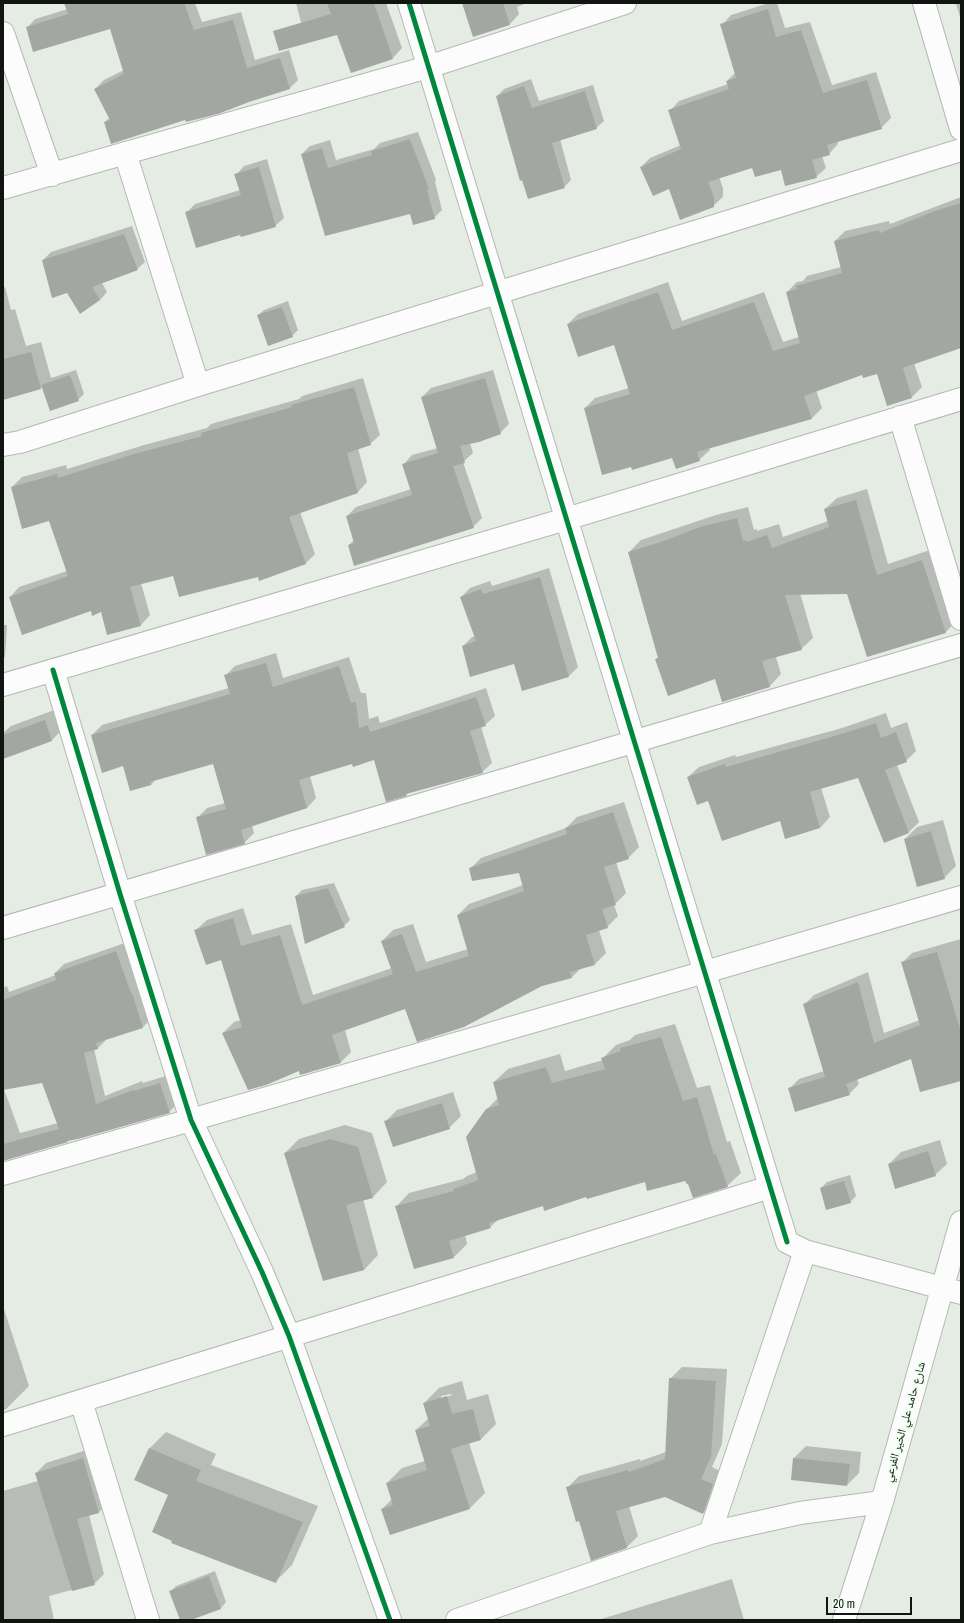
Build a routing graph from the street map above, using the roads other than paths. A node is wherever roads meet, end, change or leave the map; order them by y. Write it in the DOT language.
graph roads {
  1 [pos="409,3"];
  2 [pos="625,3"];
  3 [pos="924,3"];
  4 [pos="3,33"];
  5 [pos="428,67"];
  6 [pos="961,129"];
  7 [pos="961,150"];
  8 [pos="125,153"];
  9 [pos="52,175"];
  10 [pos="3,188"];
  11 [pos="497,292"];
  12 [pos="198,385"];
  13 [pos="961,398"];
  14 [pos="900,417"];
  15 [pos="3,446"];
  16 [pos="566,518"];
  17 [pos="961,620"];
  18 [pos="961,645"];
  19 [pos="53,670"];
  20 [pos="3,684"];
  21 [pos="634,742"];
  22 [pos="120,894"];
  23 [pos="961,897"];
  24 [pos="3,928"];
  25 [pos="705,972"];
  26 [pos="191,1120"];
  27 [pos="3,1174"];
  28 [pos="770,1187"];
  29 [pos="961,1222"];
  30 [pos="796,1246"];
  31 [pos="952,1290"];
  32 [pos="290,1336"];
  33 [pos="81,1401"];
  34 [pos="3,1425"];
  35 [pos="882,1502"];
  36 [pos="710,1533"];
  37 [pos="148,1620"];
  38 [pos="390,1620"];
  39 [pos="456,1620"];
  40 [pos="844,1620"];
  1 -- 5 [label="street"];
  2 -- 5 [label="street"];
  3 -- 6 [label="street"];
  4 -- 9 [label="street"];
  5 -- 8 [label="street"];
  5 -- 11 [label="street"];
  7 -- 11 [label="street"];
  8 -- 9 [label="street"];
  8 -- 12 [label="street"];
  9 -- 10 [label="street"];
  11 -- 12 [label="street"];
  11 -- 16 [label="street"];
  12 -- 15 [label="street"];
  13 -- 14 [label="street"];
  14 -- 16 [label="street"];
  14 -- 17 [label="street"];
  16 -- 19 [label="street"];
  16 -- 21 [label="street"];
  18 -- 21 [label="street"];
  19 -- 20 [label="street"];
  19 -- 22 [label="street"];
  21 -- 22 [label="street"];
  21 -- 25 [label="street"];
  22 -- 24 [label="street"];
  22 -- 26 [label="street"];
  23 -- 25 [label="street"];
  25 -- 26 [label="street"];
  25 -- 28 [label="street"];
  26 -- 27 [label="street"];
  26 -- 32 [label="street"];
  28 -- 30 [label="street"];
  28 -- 32 [label="street"];
  29 -- 31 [label="street, شارع حامد علي الخير الفرعي"];
  30 -- 31 [label="street"];
  30 -- 36 [label="street"];
  31 -- 35 [label="street, شارع حامد علي الخير الفرعي"];
  32 -- 33 [label="street"];
  32 -- 38 [label="street"];
  33 -- 34 [label="street"];
  33 -- 37 [label="street"];
  35 -- 36 [label="street"];
  35 -- 40 [label="street, شارع حامد علي الخير الفرعي"];
  36 -- 39 [label="street"];
}
